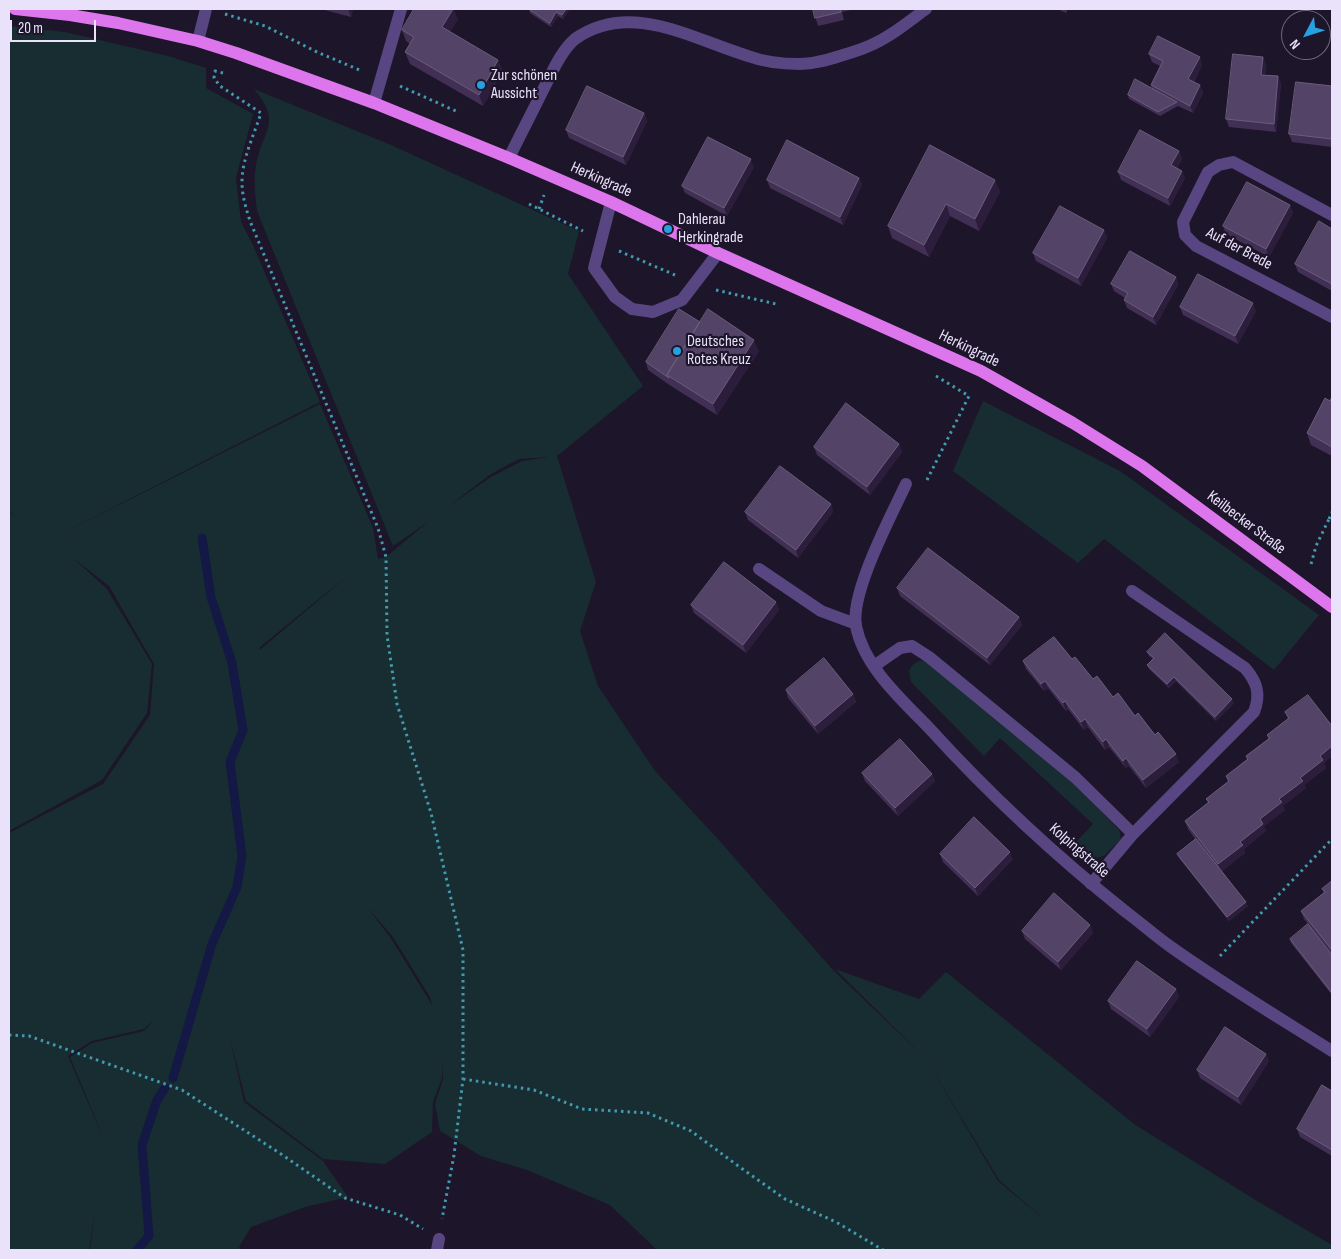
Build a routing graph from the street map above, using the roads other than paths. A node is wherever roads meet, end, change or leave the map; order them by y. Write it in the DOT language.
graph roads {
  1 [pos="15,9"];
  2 [pos="206,9"];
  3 [pos="401,9"];
  4 [pos="926,9"];
  5 [pos="198,41"];
  6 [pos="374,103"];
  7 [pos="509,158"];
  8 [pos="611,202"];
  9 [pos="1332,215"];
  10 [pos="718,254"];
  11 [pos="1332,317"];
  12 [pos="1142,466"];
  13 [pos="906,484"];
  14 [pos="759,569"];
  15 [pos="1132,590"];
  16 [pos="1332,607"];
  17 [pos="856,624"];
  18 [pos="874,666"];
  19 [pos="1133,834"];
  20 [pos="1091,884"];
  21 [pos="1332,1051"];
  1 -- 5 [label="main road, Herkingrade"];
  2 -- 5 [label="street"];
  3 -- 6 [label="street"];
  4 -- 7 [label="street"];
  5 -- 6 [label="main road, Herkingrade"];
  6 -- 7 [label="main road, Herkingrade"];
  7 -- 8 [label="main road, Herkingrade"];
  8 -- 10 [label="main road, Herkingrade"];
  8 -- 10 [label="street"];
  9 -- 11 [label="street, Auf der Brede"];
  10 -- 12 [label="main road, Herkingrade"];
  12 -- 16 [label="main road, Keilbecker Straße"];
  13 -- 17 [label="street"];
  14 -- 17 [label="street"];
  15 -- 19 [label="street"];
  17 -- 18 [label="street, Kolpingstraße"];
  18 -- 19 [label="street"];
  18 -- 20 [label="street, Kolpingstraße"];
  19 -- 20 [label="street"];
  20 -- 21 [label="street, Kolpingstraße"];
}
